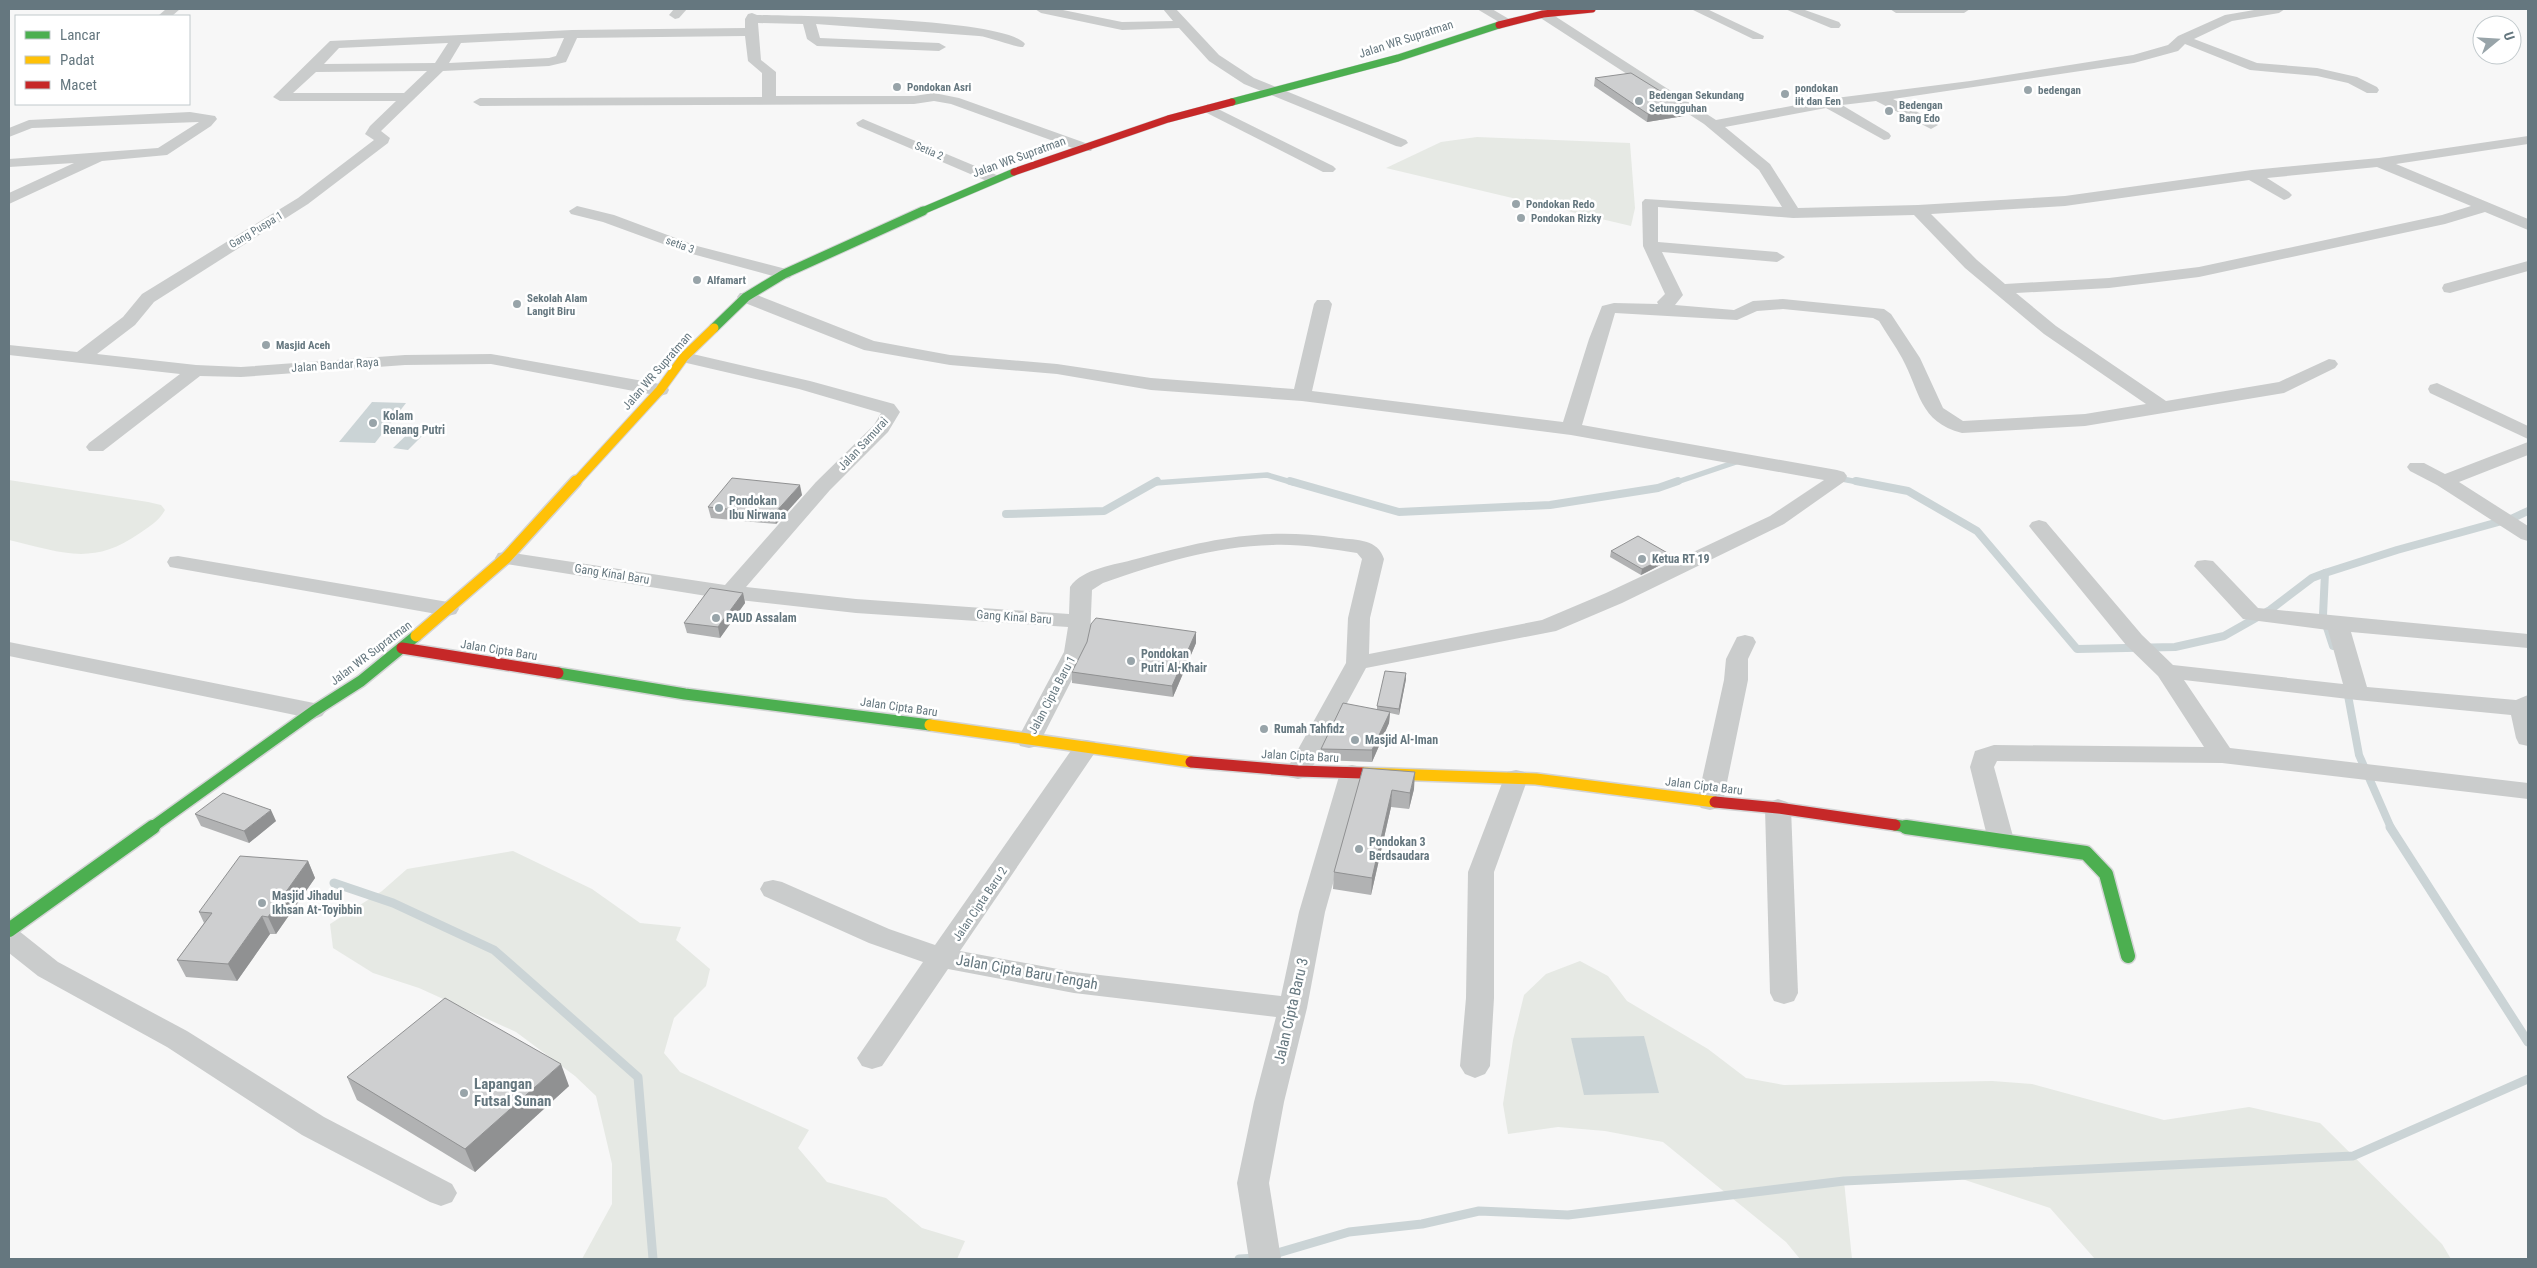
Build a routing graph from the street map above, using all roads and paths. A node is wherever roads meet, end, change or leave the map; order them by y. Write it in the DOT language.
graph roads {
  1 [pos="1041,9"];
  2 [pos="1168,9"];
  3 [pos="1483,9"];
  4 [pos="1592,9"];
  5 [pos="1697,9"];
  6 [pos="1791,9"];
  7 [pos="1896,9"];
  8 [pos="1964,9"];
  9 [pos="2279,9"];
  10 [pos="753,14"];
  11 [pos="1544,14"];
  12 [pos="809,20"];
  13 [pos="1508,22"];
  14 [pos="1182,24"];
  15 [pos="1835,25"];
  16 [pos="750,32"];
  17 [pos="572,34"];
  18 [pos="1758,36"];
  19 [pos="457,39"];
  20 [pos="2183,39"];
  21 [pos="1018,44"];
  22 [pos="939,46"];
  23 [pos="439,67"];
  24 [pos="313,68"];
  25 [pos="1274,90"];
  26 [pos="2372,90"];
  27 [pos="1877,96"];
  28 [pos="408,99"];
  29 [pos="769,100"];
  30 [pos="480,102"];
  31 [pos="1828,103"];
  32 [pos="1208,108"];
  33 [pos="863,123"];
  34 [pos="1712,125"];
  35 [pos="1931,125"];
  36 [pos="9,132"];
  37 [pos="1884,136"];
  38 [pos="2528,140"];
  39 [pos="1401,143"];
  40 [pos="1086,148"];
  41 [pos="99,157"];
  42 [pos="2379,162"];
  43 [pos="9,163"];
  44 [pos="9,167"];
  45 [pos="1328,169"];
  46 [pos="63,174"];
  47 [pos="2252,175"];
  48 [pos="994,179"];
  49 [pos="2284,195"];
  50 [pos="9,200"];
  51 [pos="2486,207"];
  52 [pos="1918,210"];
  53 [pos="577,211"];
  54 [pos="1793,212"];
  55 [pos="2528,225"];
  56 [pos="1652,246"];
  57 [pos="1777,257"];
  58 [pos="2528,266"];
  59 [pos="784,274"];
  60 [pos="2450,288"];
  61 [pos="2001,289"];
  62 [pos="746,298"];
  63 [pos="1323,304"];
  64 [pos="1668,310"];
  65 [pos="9,350"];
  66 [pos="82,357"];
  67 [pos="684,357"];
  68 [pos="2329,364"];
  69 [pos="196,370"];
  70 [pos="2437,389"];
  71 [pos="660,390"];
  72 [pos="1302,395"];
  73 [pos="2163,407"];
  74 [pos="1571,429"];
  75 [pos="2528,433"];
  76 [pos="96,447"];
  77 [pos="2528,448"];
  78 [pos="2417,467"];
  79 [pos="2444,481"];
  80 [pos="2513,525"];
  81 [pos="2039,526"];
  82 [pos="506,558"];
  83 [pos="178,562"];
  84 [pos="2205,566"];
  85 [pos="730,592"];
  86 [pos="448,609"];
  87 [pos="1079,621"];
  88 [pos="2331,623"];
  89 [pos="2528,641"];
  90 [pos="1745,642"];
  91 [pos="9,648"];
  92 [pos="402,648"];
  93 [pos="1357,663"];
  94 [pos="2160,665"];
  95 [pos="2345,692"];
  96 [pos="2525,705"];
  97 [pos="314,712"];
  98 [pos="2528,738"];
  99 [pos="1029,740"];
  100 [pos="1086,748"];
  101 [pos="2222,755"];
  102 [pos="1298,771"];
  103 [pos="1352,773"];
  104 [pos="1516,778"];
  105 [pos="2528,791"];
  106 [pos="1710,802"];
  107 [pos="1778,808"];
  108 [pos="2001,840"];
  109 [pos="773,889"];
  110 [pos="9,930"];
  111 [pos="9,938"];
  112 [pos="2128,956"];
  113 [pos="943,958"];
  114 [pos="1784,993"];
  115 [pos="1293,1008"];
  116 [pos="872,1058"];
  117 [pos="1475,1066"];
  118 [pos="441,1193"];
  119 [pos="1264,1255"];
  1 -- 14 [label="street"];
  2 -- 14 [label="street"];
  3 -- 13 [label="street"];
  4 -- 11 [label="main road, Jalan WR Supratman"];
  5 -- 18 [label="street"];
  6 -- 15 [label="street"];
  7 -- 8 [label="street"];
  9 -- 20 [label="street"];
  10 -- 12 [label="street"];
  10 -- 16 [label="street"];
  11 -- 13 [label="main road, Jalan WR Supratman"];
  11 -- 34 [label="street"];
  12 -- 21 [label="street"];
  12 -- 22 [label="street"];
  13 -- 25 [label="main road, Jalan WR Supratman"];
  14 -- 25 [label="street"];
  16 -- 17 [label="street"];
  16 -- 29 [label="street"];
  17 -- 19 [label="street"];
  17 -- 23 [label="street"];
  19 -- 23 [label="street"];
  19 -- 24 [label="street"];
  20 -- 26 [label="street"];
  20 -- 27 [label="street"];
  23 -- 24 [label="street"];
  23 -- 28 [label="street"];
  24 -- 28 [label="street"];
  25 -- 32 [label="main road, Jalan WR Supratman"];
  25 -- 39 [label="street"];
  27 -- 31 [label="street"];
  27 -- 35 [label="street"];
  28 -- 66 [label="street, Gang Puspa 1"];
  29 -- 30 [label="street"];
  29 -- 40 [label="street"];
  31 -- 34 [label="street"];
  31 -- 37 [label="street"];
  32 -- 40 [label="main road, Jalan WR Supratman"];
  32 -- 45 [label="street"];
  33 -- 48 [label="street, Setia 2"];
  34 -- 54 [label="street"];
  36 -- 41 [label="street"];
  38 -- 42 [label="street"];
  40 -- 48 [label="main road, Jalan WR Supratman"];
  41 -- 43 [label="street"];
  41 -- 46 [label="street"];
  42 -- 47 [label="street"];
  42 -- 51 [label="street"];
  44 -- 46 [label="street"];
  46 -- 50 [label="street"];
  47 -- 49 [label="street"];
  47 -- 52 [label="street"];
  48 -- 59 [label="main road, Jalan WR Supratman"];
  51 -- 55 [label="street"];
  51 -- 61 [label="street"];
  52 -- 54 [label="street"];
  52 -- 61 [label="street"];
  53 -- 59 [label="street, setia 3"];
  54 -- 56 [label="street"];
  56 -- 57 [label="street"];
  56 -- 64 [label="street"];
  58 -- 60 [label="street"];
  59 -- 62 [label="main road, Jalan WR Supratman"];
  61 -- 73 [label="street"];
  62 -- 67 [label="main road, Jalan WR Supratman"];
  62 -- 72 [label="street"];
  63 -- 72 [label="street"];
  64 -- 73 [label="street"];
  64 -- 74 [label="street"];
  65 -- 66 [label="street, Jalan Bandar Raya"];
  66 -- 69 [label="street, Jalan Bandar Raya"];
  67 -- 71 [label="main road, Jalan WR Supratman"];
  67 -- 85 [label="street, Jalan Samurai"];
  68 -- 73 [label="street"];
  69 -- 71 [label="street, Jalan Bandar Raya"];
  69 -- 76 [label="street"];
  70 -- 75 [label="street"];
  71 -- 82 [label="main road, Jalan WR Supratman"];
  72 -- 74 [label="street"];
  74 -- 93 [label="street"];
  77 -- 79 [label="street"];
  78 -- 79 [label="street"];
  79 -- 80 [label="street"];
  81 -- 94 [label="street"];
  82 -- 85 [label="street, Gang Kinal Baru"];
  82 -- 86 [label="main road, Jalan WR Supratman"];
  83 -- 86 [label="street"];
  84 -- 88 [label="street"];
  85 -- 87 [label="street, Gang Kinal Baru"];
  86 -- 92 [label="main road, Jalan WR Supratman"];
  87 -- 93 [label="street"];
  87 -- 99 [label="street, Jalan Cipta Baru 1"];
  88 -- 89 [label="street"];
  88 -- 95 [label="street"];
  90 -- 106 [label="street"];
  91 -- 97 [label="street"];
  92 -- 97 [label="main road, Jalan WR Supratman"];
  92 -- 99 [label="main road, Jalan Cipta Baru"];
  93 -- 102 [label="street"];
  94 -- 95 [label="street"];
  94 -- 101 [label="street"];
  95 -- 96 [label="street"];
  96 -- 98 [label="street"];
  97 -- 110 [label="main road, Jalan WR Supratman"];
  99 -- 100 [label="main road, Jalan Cipta Baru"];
  100 -- 102 [label="main road, Jalan Cipta Baru"];
  100 -- 113 [label="street, Jalan Cipta Baru 2"];
  101 -- 105 [label="street"];
  101 -- 108 [label="street"];
  102 -- 103 [label="main road, Jalan Cipta Baru"];
  103 -- 104 [label="main road, Jalan Cipta Baru"];
  103 -- 115 [label="street, Jalan Cipta Baru 3"];
  104 -- 106 [label="main road, Jalan Cipta Baru"];
  104 -- 117 [label="street"];
  106 -- 107 [label="main road, Jalan Cipta Baru"];
  107 -- 108 [label="main road, Jalan Cipta Baru"];
  107 -- 114 [label="street"];
  108 -- 112 [label="main road, Jalan Cipta Baru"];
  109 -- 113 [label="street, Jalan Cipta Baru Tengah"];
  111 -- 118 [label="street"];
  113 -- 115 [label="street, Jalan Cipta Baru Tengah"];
  113 -- 116 [label="street, Jalan Cipta Baru 2"];
  115 -- 119 [label="street, Jalan Cipta Baru 3"];
}
